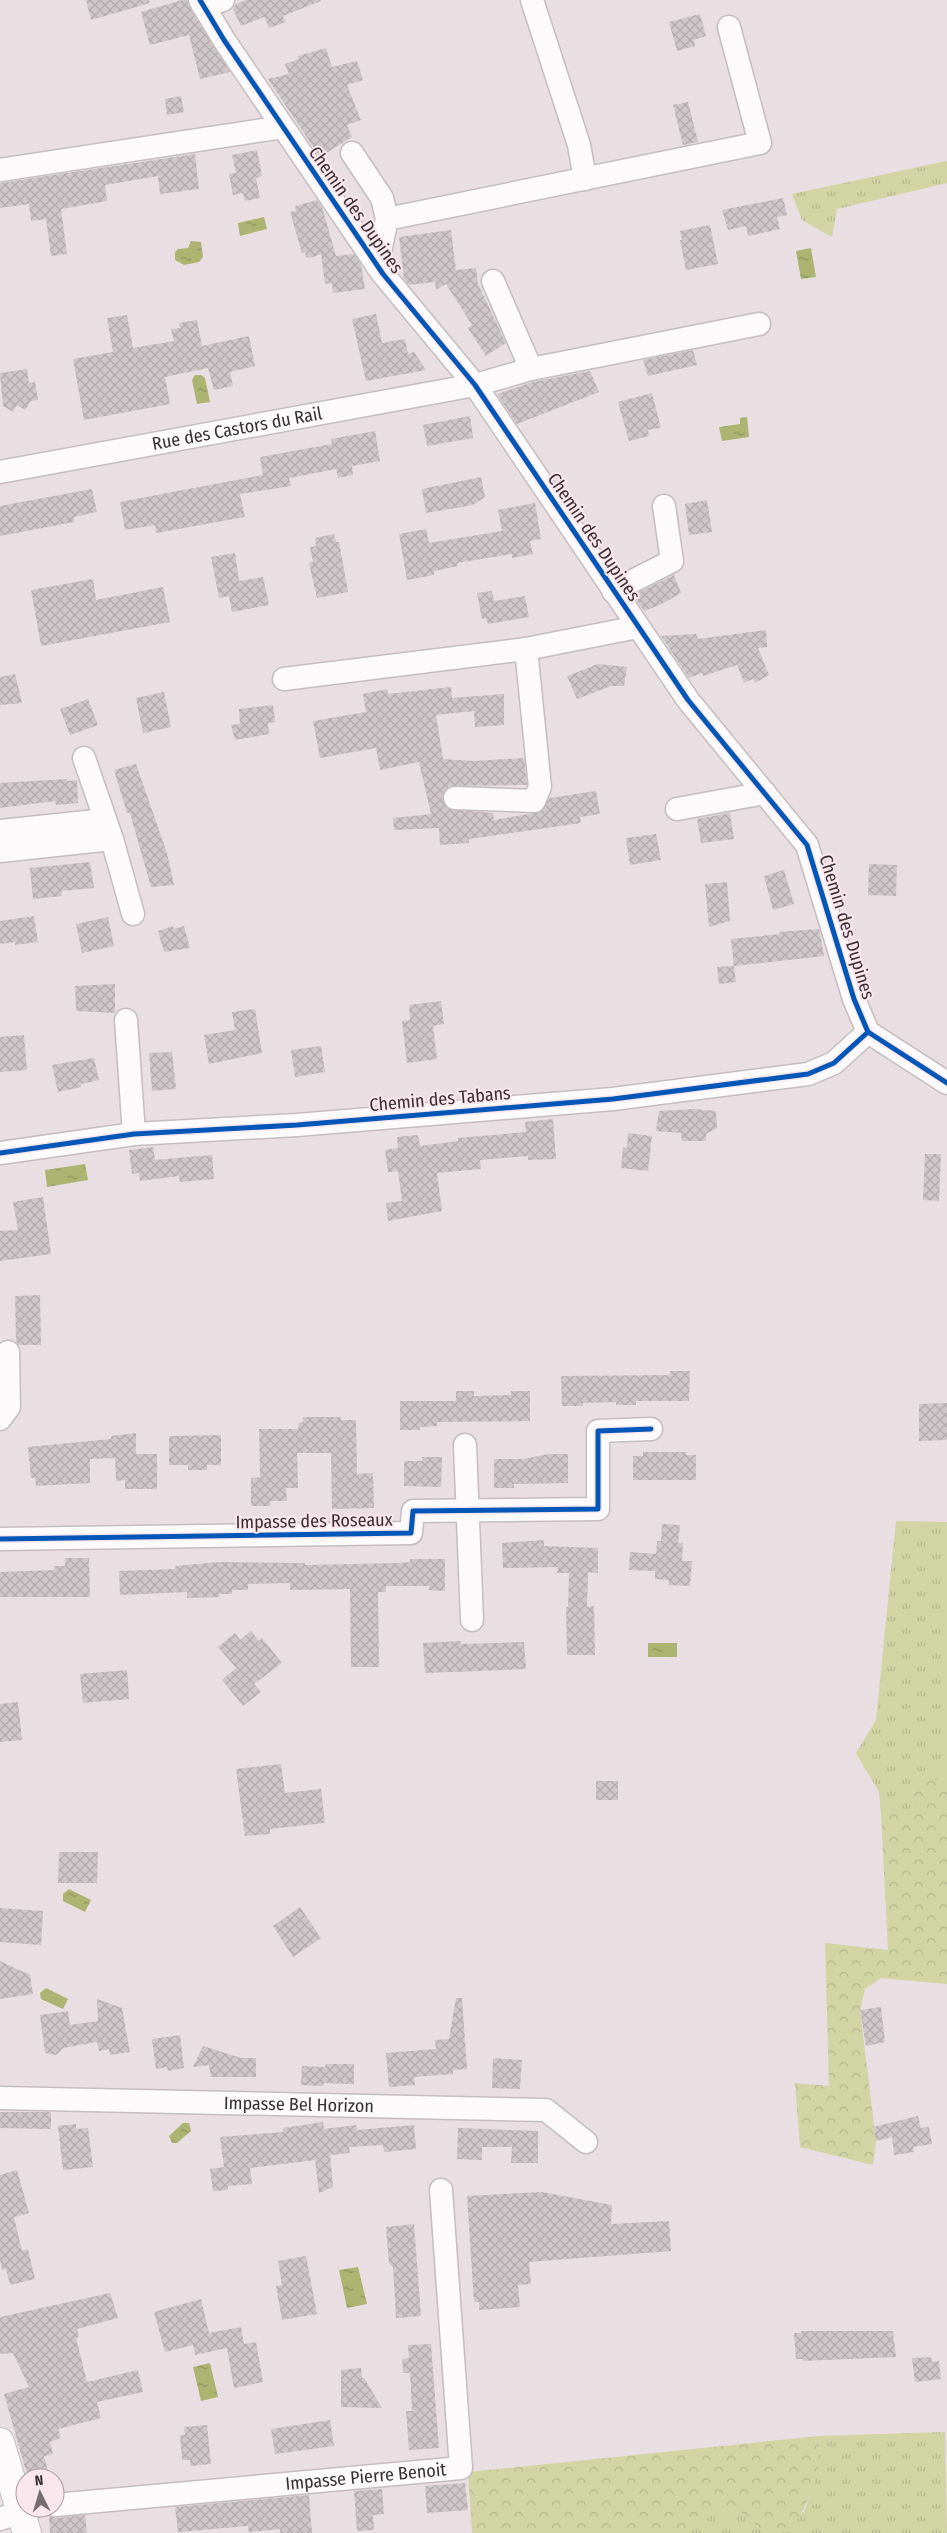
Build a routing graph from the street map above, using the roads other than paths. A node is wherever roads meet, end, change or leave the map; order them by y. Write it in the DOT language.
graph roads {
  1 [pos="532,0"];
  2 [pos="209,2"];
  3 [pos="729,27"];
  4 [pos="283,127"];
  5 [pos="352,153"];
  6 [pos="0,170"];
  7 [pos="585,180"];
  8 [pos="387,219"];
  9 [pos="377,266"];
  10 [pos="493,281"];
  11 [pos="759,324"];
  12 [pos="530,369"];
  13 [pos="475,385"];
  14 [pos="0,472"];
  15 [pos="664,506"];
  16 [pos="613,591"];
  17 [pos="638,627"];
  18 [pos="526,649"];
  19 [pos="284,679"];
  20 [pos="84,758"];
  21 [pos="765,793"];
  22 [pos="455,798"];
  23 [pos="677,809"];
  24 [pos="108,830"];
  25 [pos="0,831"];
  26 [pos="0,851"];
  27 [pos="133,914"];
  28 [pos="126,1020"];
  29 [pos="868,1032"];
  30 [pos="947,1083"];
  31 [pos="134,1134"];
  32 [pos="0,1153"];
  33 [pos="8,1352"];
  34 [pos="0,1419"];
  35 [pos="651,1429"];
  36 [pos="465,1446"];
  37 [pos="467,1510"];
  38 [pos="0,1539"];
  39 [pos="472,1620"];
  40 [pos="0,2098"];
  41 [pos="586,2142"];
  42 [pos="441,2190"];
  43 [pos="0,2442"];
  44 [pos="15,2499"];
  45 [pos="65,2504"];
  1 -- 7 [label="street"];
  2 -- 4 [label="street, Chemin des Dupines"];
  3 -- 7 [label="street, Chemin des Dupines"];
  4 -- 6 [label="street"];
  4 -- 9 [label="street, Chemin des Dupines"];
  5 -- 8 [label="street, Chemin des Dupines"];
  7 -- 8 [label="street, Chemin des Dupines"];
  8 -- 9 [label="street, Chemin des Dupines"];
  9 -- 13 [label="street, Chemin des Dupines"];
  10 -- 12 [label="street"];
  11 -- 12 [label="street"];
  12 -- 13 [label="street"];
  13 -- 14 [label="street, Rue des Castors du Rail"];
  13 -- 16 [label="street, Chemin des Dupines"];
  15 -- 16 [label="street, Chemin des Dupines"];
  16 -- 17 [label="street, Chemin des Dupines"];
  17 -- 18 [label="street"];
  17 -- 21 [label="street, Chemin des Dupines"];
  18 -- 19 [label="street"];
  18 -- 22 [label="street"];
  20 -- 24 [label="street"];
  21 -- 23 [label="street"];
  21 -- 29 [label="street, Chemin des Dupines"];
  24 -- 25 [label="street"];
  24 -- 26 [label="street"];
  24 -- 27 [label="street"];
  28 -- 31 [label="street"];
  29 -- 30 [label="street"];
  29 -- 31 [label="street, Chemin des Tabans"];
  31 -- 32 [label="street, Chemin des Tabans"];
  33 -- 34 [label="street"];
  35 -- 37 [label="street, Impasse des Roseaux"];
  36 -- 37 [label="street"];
  37 -- 38 [label="street, Impasse des Roseaux"];
  37 -- 39 [label="street"];
  40 -- 41 [label="street, Impasse Bel Horizon"];
  42 -- 45 [label="street, Impasse Pierre Benoit"];
  43 -- 44 [label="main road"];
}
